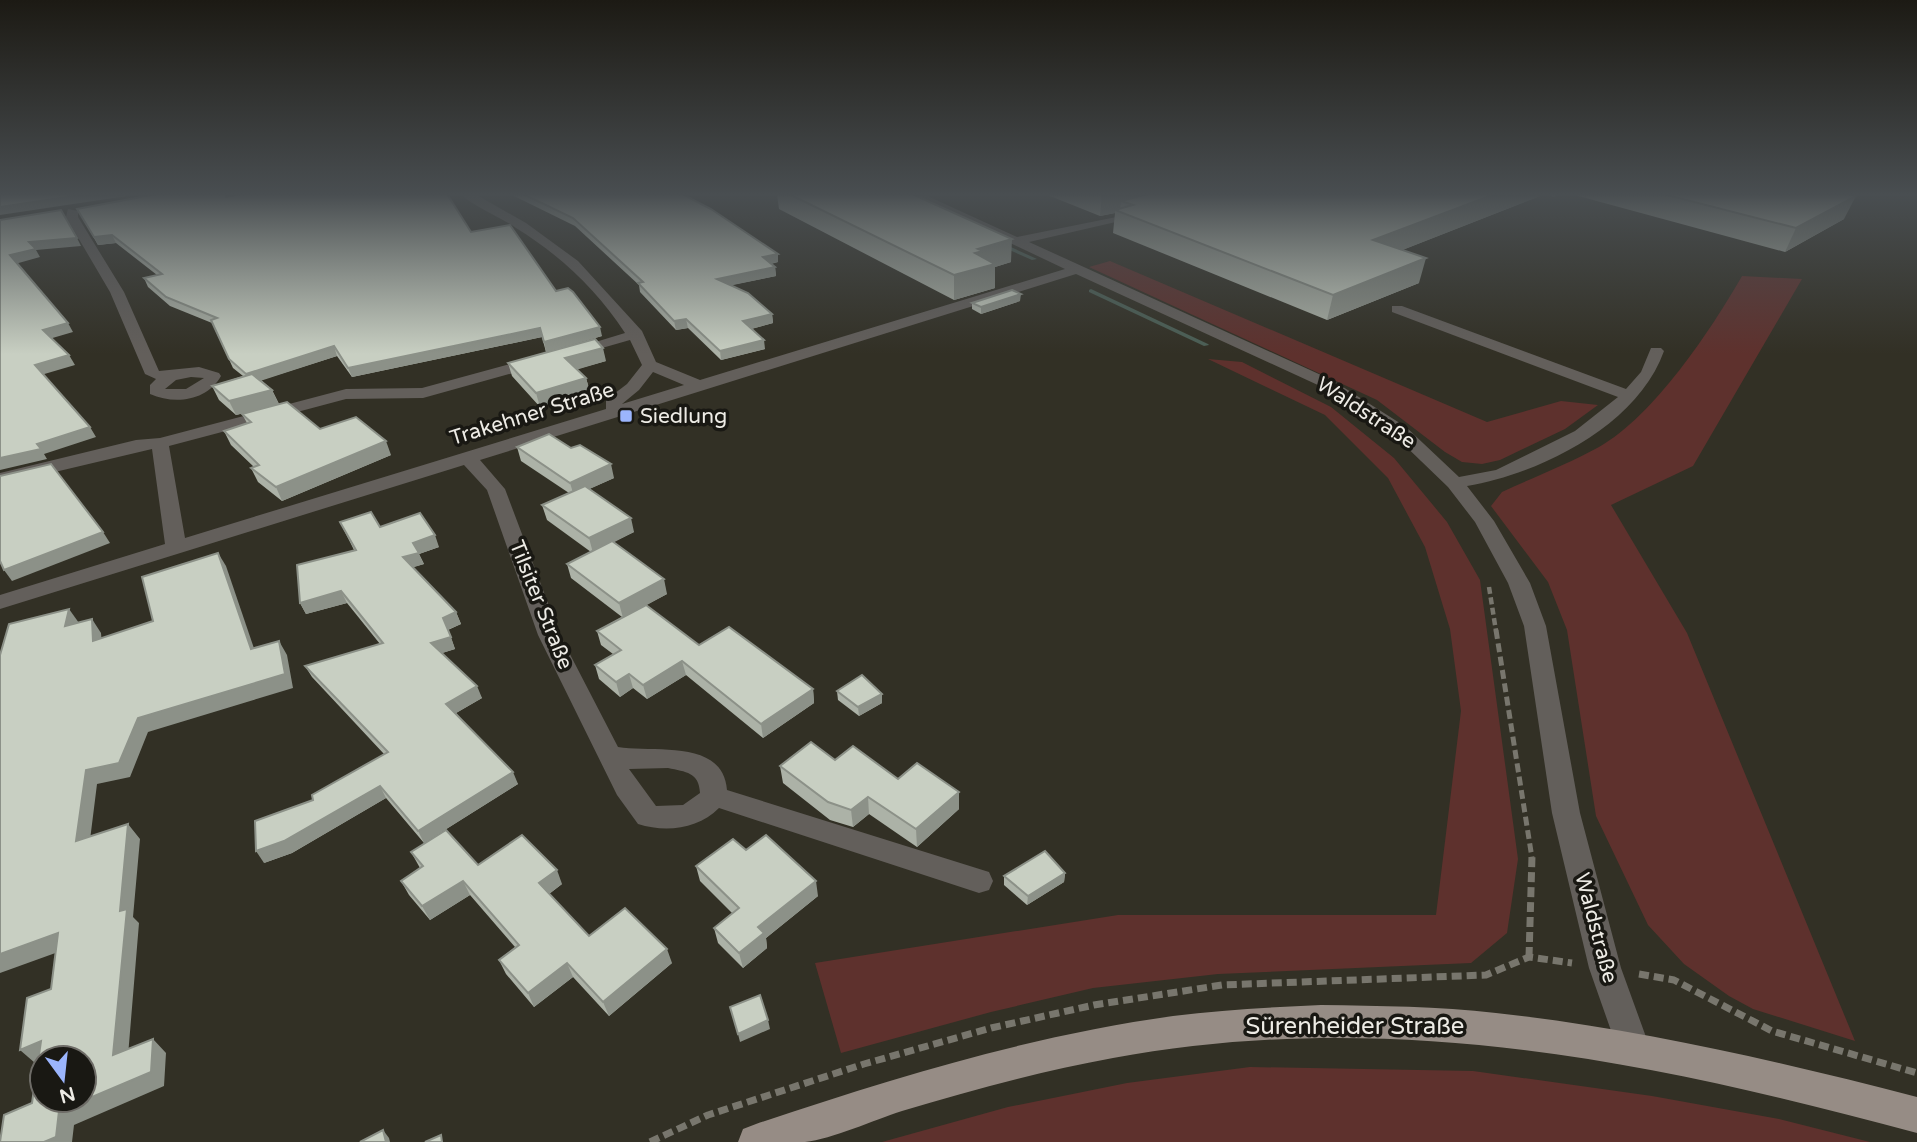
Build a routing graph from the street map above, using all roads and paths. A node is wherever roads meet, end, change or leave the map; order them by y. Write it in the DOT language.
graph roads {
  1 [pos="90,247"];
  2 [pos="553,247"];
  3 [pos="1031,247"];
  4 [pos="1078,269"];
  5 [pos="1397,309"];
  6 [pos="637,334"];
  7 [pos="1656,351"];
  8 [pos="650,365"];
  9 [pos="168,379"];
  10 [pos="700,386"];
  11 [pos="1628,395"];
  12 [pos="615,411"];
  13 [pos="160,443"];
  14 [pos="468,458"];
  15 [pos="0,480"];
  16 [pos="1455,483"];
  17 [pos="176,547"];
  18 [pos="1488,582"];
  19 [pos="0,602"];
  20 [pos="610,756"];
  21 [pos="714,796"];
  22 [pos="979,881"];
  23 [pos="1529,957"];
  24 [pos="1674,980"];
  25 [pos="1633,1048"];
  26 [pos="1917,1073"];
  27 [pos="1917,1115"];
  28 [pos="756,1142"];
  1 -- 9 [label="street"];
  2 -- 6 [label="street"];
  3 -- 4 [label="street, Waldstraße"];
  4 -- 10 [label="street, Trakehner Straße"];
  4 -- 16 [label="street, Waldstraße"];
  5 -- 11 [label="street"];
  6 -- 8 [label="street"];
  6 -- 13 [label="street"];
  7 -- 11 [label="street"];
  8 -- 10 [label="street"];
  8 -- 12 [label="street"];
  10 -- 12 [label="street, Trakehner Straße"];
  11 -- 16 [label="street"];
  12 -- 14 [label="street, Trakehner Straße"];
  13 -- 15 [label="street"];
  13 -- 17 [label="street"];
  14 -- 17 [label="street, Trakehner Straße"];
  14 -- 20 [label="street, Tilsiter Straße"];
  16 -- 25 [label="street, Waldstraße"];
  17 -- 19 [label="street, Trakehner Straße"];
  18 -- 23 [label="path"];
  20 -- 21 [label="street"];
  20 -- 21 [label="street, Tilsiter Straße"];
  21 -- 22 [label="street"];
  24 -- 26 [label="path"];
  25 -- 27 [label="main road, Sürenheider Straße"];
  25 -- 28 [label="main road, Sürenheider Straße"];
}
